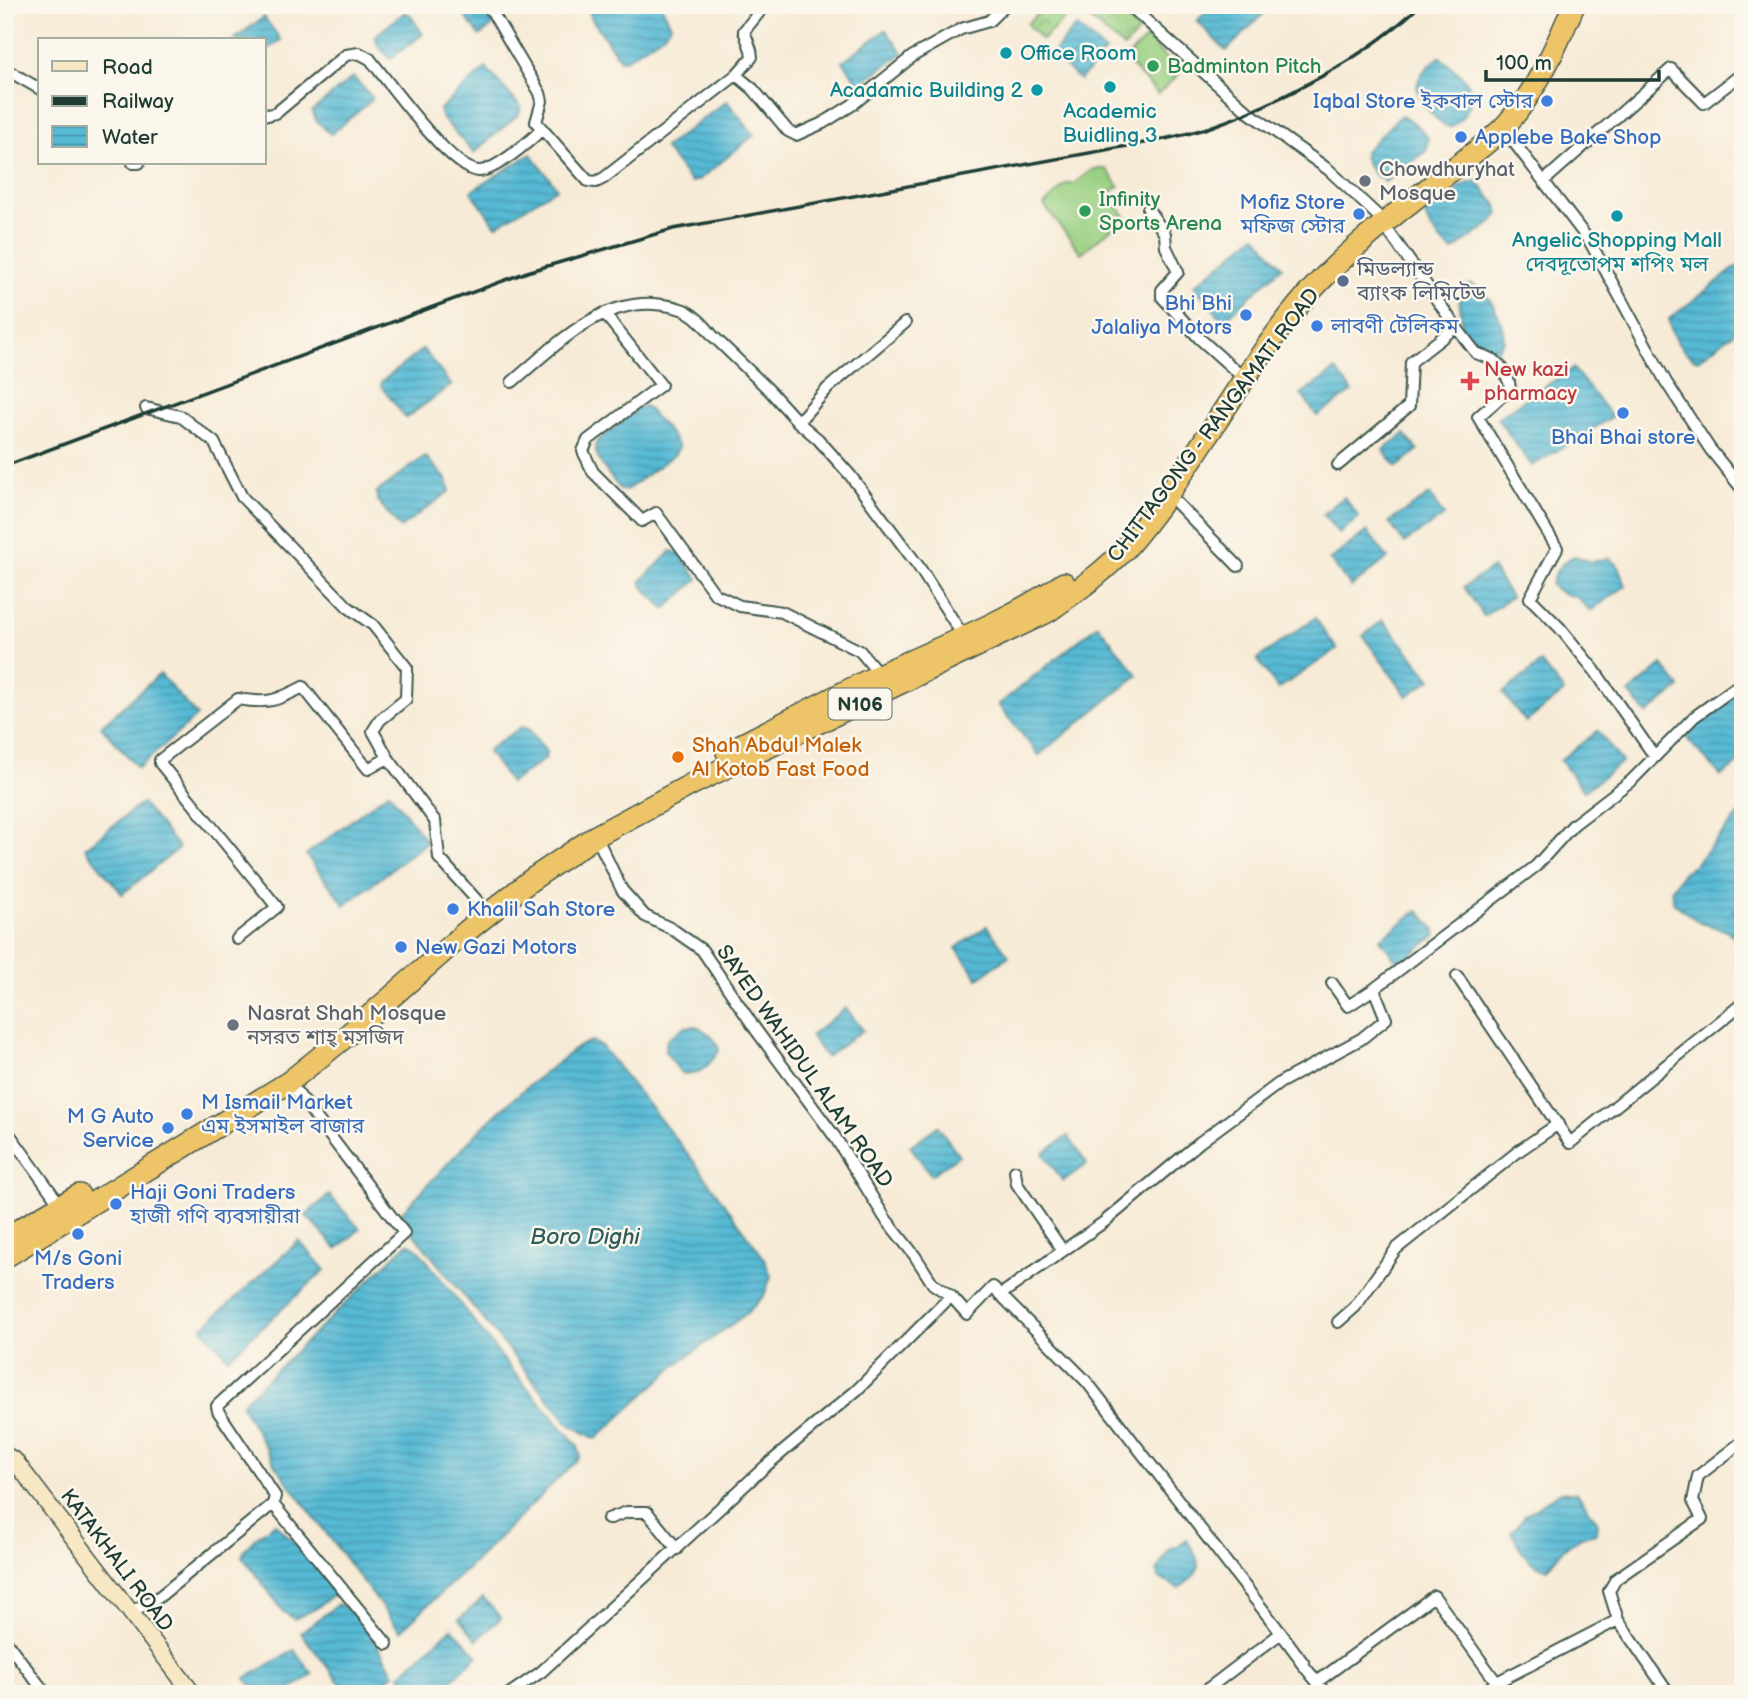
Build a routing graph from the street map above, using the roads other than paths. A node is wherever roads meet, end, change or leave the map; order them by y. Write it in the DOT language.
graph roads {
  1 [pos="488,5"];
  2 [pos="758,5"];
  3 [pos="1005,5"];
  4 [pos="1129,5"];
  5 [pos="1561,5"];
  6 [pos="1574,5"];
  7 [pos="5,69"];
  8 [pos="1743,73"];
  9 [pos="736,75"];
  10 [pos="38,88"];
  11 [pos="266,114"];
  12 [pos="1503,128"];
  13 [pos="541,130"];
  14 [pos="1544,181"];
  15 [pos="1148,209"];
  16 [pos="1380,219"];
  17 [pos="604,313"];
  18 [pos="905,323"];
  19 [pos="1457,327"];
  20 [pos="1237,372"];
  21 [pos="512,382"];
  22 [pos="146,408"];
  23 [pos="798,422"];
  24 [pos="1338,465"];
  25 [pos="1743,490"];
  26 [pos="1167,493"];
  27 [pos="1238,566"];
  28 [pos="1090,574"];
  29 [pos="968,643"];
  30 [pos="880,675"];
  31 [pos="1743,682"];
  32 [pos="1655,757"];
  33 [pos="388,758"];
  34 [pos="596,836"];
  35 [pos="480,904"];
  36 [pos="237,939"];
  37 [pos="1457,976"];
  38 [pos="1332,983"];
  39 [pos="1374,989"];
  40 [pos="1743,1003"];
  41 [pos="289,1082"];
  42 [pos="1558,1124"];
  43 [pos="5,1128"];
  44 [pos="1015,1171"];
  45 [pos="61,1206"];
  46 [pos="5,1238"];
  47 [pos="1063,1251"];
  48 [pos="5,1257"];
  49 [pos="1000,1294"];
  50 [pos="951,1296"];
  51 [pos="1338,1322"];
  52 [pos="1743,1441"];
  53 [pos="5,1455"];
  54 [pos="273,1504"];
  55 [pos="608,1519"];
  56 [pos="677,1549"];
  57 [pos="130,1614"];
  58 [pos="1618,1620"];
  59 [pos="1281,1633"];
  60 [pos="5,1640"];
  61 [pos="387,1644"];
  62 [pos="1300,1661"];
  63 [pos="1317,1682"];
  64 [pos="1497,1682"];
  65 [pos="46,1694"];
  66 [pos="193,1694"];
  67 [pos="509,1694"];
  68 [pos="1201,1694"];
  69 [pos="1326,1694"];
  70 [pos="1480,1694"];
  71 [pos="1505,1694"];
  72 [pos="1669,1694"];
  1 -- 13 [label="street"];
  2 -- 9 [label="street"];
  3 -- 9 [label="street"];
  4 -- 16 [label="street"];
  5 -- 16 [label="highway, CHITTAGONG - RANGAMATI ROAD / N106"];
  6 -- 12 [label="highway, CHITTAGONG - RANGAMATI ROAD / N106"];
  7 -- 10 [label="street"];
  8 -- 14 [label="street"];
  9 -- 13 [label="street"];
  11 -- 13 [label="street"];
  12 -- 14 [label="street"];
  12 -- 16 [label="highway, CHITTAGONG - RANGAMATI ROAD / N106"];
  14 -- 25 [label="street"];
  15 -- 20 [label="street"];
  16 -- 19 [label="street"];
  16 -- 20 [label="highway, CHITTAGONG - RANGAMATI ROAD / N106"];
  16 -- 26 [label="highway, CHITTAGONG - RANGAMATI ROAD / N106"];
  17 -- 21 [label="street"];
  17 -- 23 [label="street"];
  17 -- 30 [label="street"];
  18 -- 23 [label="street"];
  19 -- 24 [label="street"];
  19 -- 32 [label="street"];
  20 -- 28 [label="highway, CHITTAGONG - RANGAMATI ROAD / N106"];
  22 -- 33 [label="street"];
  23 -- 29 [label="street"];
  26 -- 27 [label="street"];
  26 -- 28 [label="highway, CHITTAGONG - RANGAMATI ROAD / N106"];
  28 -- 29 [label="highway, CHITTAGONG - RANGAMATI ROAD / N106"];
  29 -- 30 [label="highway, CHITTAGONG - RANGAMATI ROAD / N106"];
  29 -- 34 [label="highway, CHITTAGONG - RANGAMATI ROAD / N106"];
  30 -- 35 [label="highway, CHITTAGONG - RANGAMATI ROAD / N106"];
  31 -- 32 [label="street"];
  32 -- 39 [label="street"];
  33 -- 35 [label="street"];
  33 -- 36 [label="street"];
  34 -- 41 [label="highway, CHITTAGONG - RANGAMATI ROAD / N106"];
  34 -- 50 [label="street, SAYED WAHIDUL ALAM ROAD"];
  35 -- 45 [label="highway, CHITTAGONG - RANGAMATI ROAD / N106"];
  37 -- 42 [label="street"];
  38 -- 39 [label="street"];
  39 -- 47 [label="street"];
  40 -- 42 [label="street"];
  41 -- 48 [label="highway, CHITTAGONG - RANGAMATI ROAD / N106"];
  41 -- 54 [label="street"];
  42 -- 51 [label="street"];
  43 -- 45 [label="street"];
  44 -- 47 [label="street"];
  45 -- 46 [label="highway, CHITTAGONG - RANGAMATI ROAD / N106"];
  47 -- 49 [label="street"];
  49 -- 50 [label="street, SAYED WAHIDUL ALAM ROAD"];
  49 -- 59 [label="street"];
  50 -- 56 [label="street"];
  52 -- 58 [label="street"];
  53 -- 57 [label="street, KATAKHALI ROAD"];
  54 -- 57 [label="street"];
  54 -- 61 [label="street"];
  55 -- 56 [label="street"];
  56 -- 67 [label="street"];
  57 -- 66 [label="street, KATAKHALI ROAD"];
  58 -- 64 [label="street"];
  58 -- 72 [label="street"];
  59 -- 63 [label="street"];
  59 -- 68 [label="street"];
  60 -- 65 [label="street"];
  62 -- 63 [label="street"];
  63 -- 64 [label="street"];
  63 -- 69 [label="street"];
  64 -- 70 [label="street"];
  64 -- 71 [label="street"];
}
